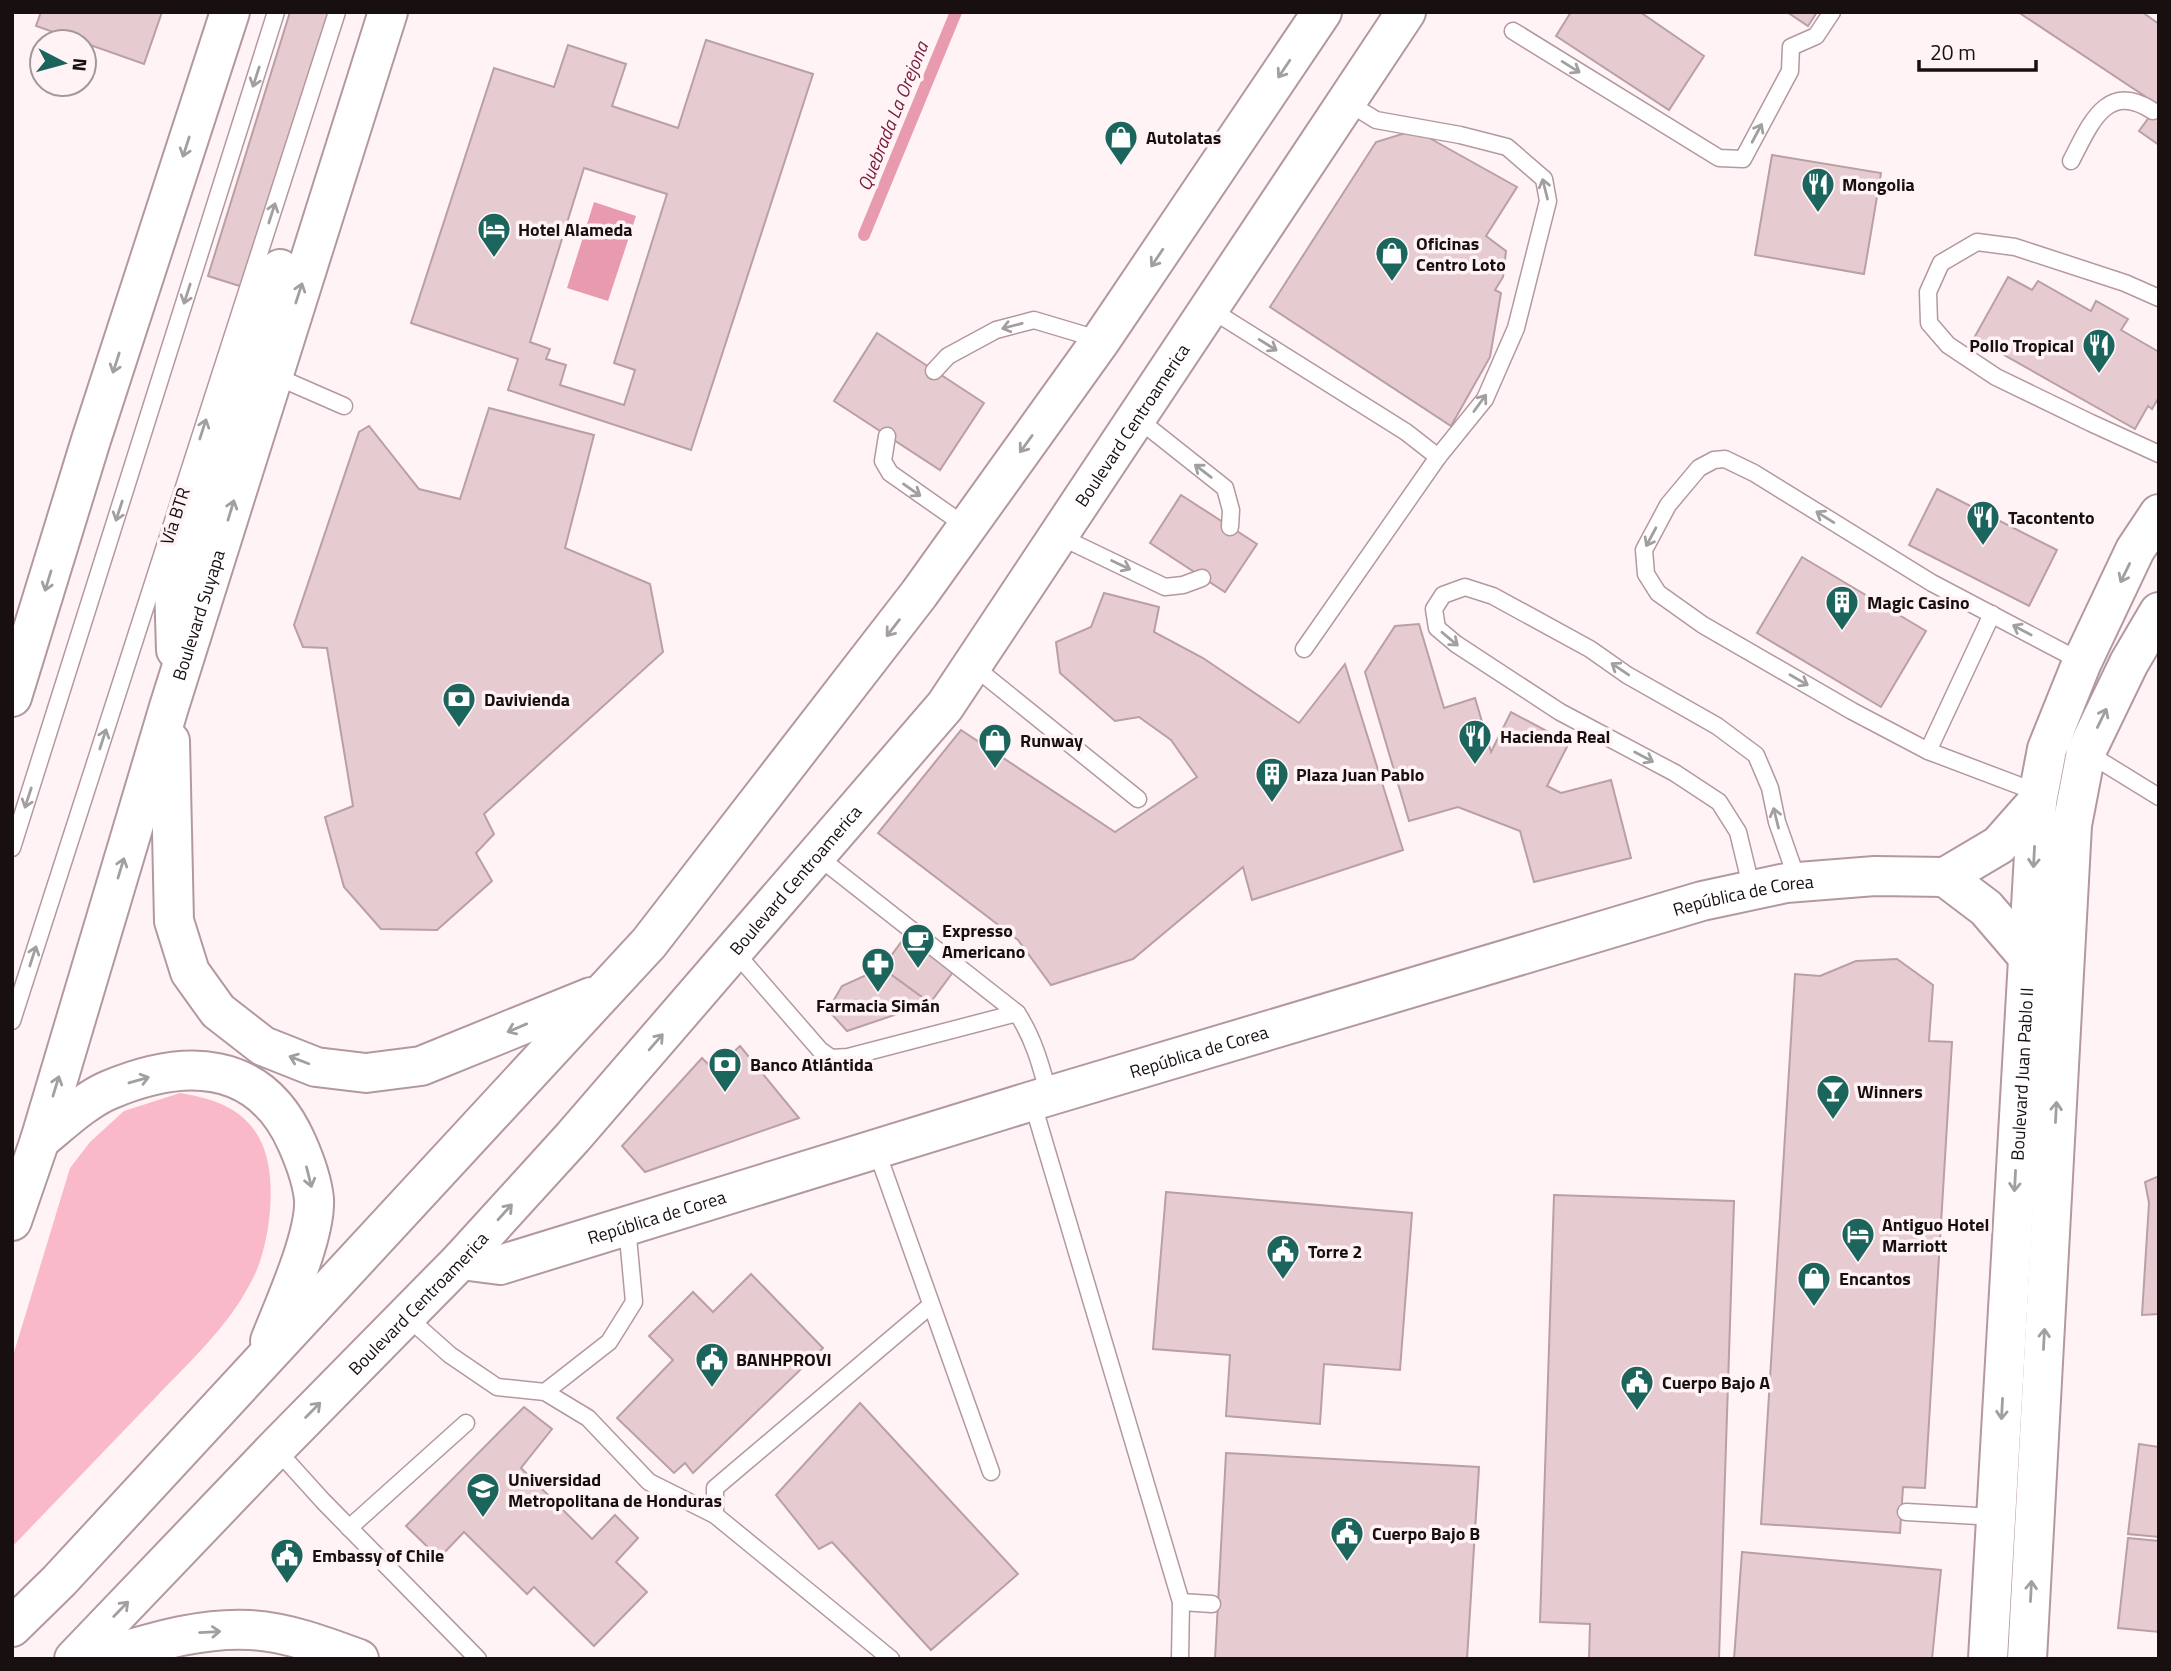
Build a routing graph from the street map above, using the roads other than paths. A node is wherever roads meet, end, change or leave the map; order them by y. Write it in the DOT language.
graph roads {
  1 [pos="230,12"];
  2 [pos="276,12"];
  3 [pos="337,12"];
  4 [pos="365,12"];
  5 [pos="388,12"];
  6 [pos="1322,12"];
  7 [pos="1406,12"];
  8 [pos="1832,12"];
  9 [pos="1513,31"];
  10 [pos="1347,102"];
  11 [pos="2153,111"];
  12 [pos="2071,161"];
  13 [pos="2159,298"];
  14 [pos="1210,309"];
  15 [pos="1101,340"];
  16 [pos="934,371"];
  17 [pos="273,374"];
  18 [pos="344,405"];
  19 [pos="1138,419"];
  20 [pos="887,436"];
  21 [pos="2159,454"];
  22 [pos="1437,457"];
  23 [pos="2159,514"];
  24 [pos="967,527"];
  25 [pos="1230,527"];
  26 [pos="1059,536"];
  27 [pos="1202,578"];
  28 [pos="2159,612"];
  29 [pos="1992,614"];
  30 [pos="1304,649"];
  31 [pos="2144,655"];
  32 [pos="2082,662"];
  33 [pos="972,665"];
  34 [pos="172,695"];
  35 [pos="12,697"];
  36 [pos="1928,751"];
  37 [pos="2085,752"];
  38 [pos="2158,793"];
  39 [pos="2038,797"];
  40 [pos="1138,799"];
  41 [pos="12,848"];
  42 [pos="816,855"];
  43 [pos="1945,877"];
  44 [pos="1798,882"];
  45 [pos="1752,890"];
  46 [pos="734,951"];
  47 [pos="2028,957"];
  48 [pos="603,992"];
  49 [pos="1017,1013"];
  50 [pos="12,1021"];
  51 [pos="1041,1098"];
  52 [pos="40,1140"];
  53 [pos="876,1149"];
  54 [pos="12,1221"];
  55 [pos="627,1226"];
  56 [pos="461,1260"];
  57 [pos="931,1305"];
  58 [pos="406,1316"];
  59 [pos="263,1360"];
  60 [pos="545,1392"];
  61 [pos="466,1423"];
  62 [pos="275,1448"];
  63 [pos="991,1472"];
  64 [pos="1906,1512"];
  65 [pos="715,1515"];
  66 [pos="1996,1517"];
  67 [pos="349,1528"];
  68 [pos="1181,1602"];
  69 [pos="1212,1604"];
  70 [pos="12,1627"];
  71 [pos="74,1659"];
  72 [pos="96,1659"];
  73 [pos="359,1659"];
  74 [pos="478,1659"];
  75 [pos="891,1659"];
  76 [pos="1180,1659"];
  77 [pos="1988,1659"];
  78 [pos="2027,1659"];
  1 -- 35 [label="main road, one-way"];
  2 -- 41 [label="lane, one-way"];
  50 -- 3 [label="lane, Vía BTR, one-way"];
  4 -- 34 [label="main road"];
  17 -- 5 [label="main road, Boulevard Suyapa, one-way"];
  6 -- 15 [label="main road, one-way"];
  7 -- 10 [label="main road, Boulevard Centroamerica"];
  9 -- 8 [label="lane, one-way"];
  10 -- 14 [label="main road, Boulevard Centroamerica"];
  22 -- 10 [label="lane, one-way"];
  11 -- 12 [label="lane"];
  13 -- 21 [label="lane"];
  14 -- 19 [label="main road, Boulevard Centroamerica"];
  14 -- 22 [label="lane, one-way"];
  15 -- 16 [label="lane, one-way"];
  15 -- 24 [label="main road, one-way"];
  17 -- 18 [label="lane"];
  34 -- 17 [label="main road, Boulevard Suyapa, one-way"];
  25 -- 19 [label="lane, one-way"];
  19 -- 26 [label="main road, Boulevard Centroamerica"];
  20 -- 24 [label="lane, one-way"];
  22 -- 30 [label="lane"];
  23 -- 32 [label="main road, Boulevard Juan Pablo II, one-way"];
  24 -- 48 [label="main road, one-way"];
  26 -- 27 [label="lane, one-way"];
  26 -- 33 [label="main road, Boulevard Centroamerica"];
  28 -- 31 [label="main road"];
  32 -- 29 [label="lane, one-way"];
  29 -- 36 [label="lane"];
  29 -- 36 [label="lane, one-way"];
  37 -- 31 [label="main road, one-way"];
  32 -- 39 [label="main road, Boulevard Juan Pablo II"];
  33 -- 40 [label="lane"];
  33 -- 42 [label="main road, Boulevard Centroamerica"];
  48 -- 34 [label="main road, one-way"];
  52 -- 34 [label="main road, Boulevard Suyapa, one-way"];
  36 -- 39 [label="lane"];
  37 -- 38 [label="lane"];
  78 -- 37 [label="main road, one-way"];
  39 -- 43 [label="main road"];
  39 -- 47 [label="main road, Boulevard Juan Pablo II, one-way"];
  42 -- 46 [label="main road, Boulevard Centroamerica"];
  42 -- 49 [label="lane"];
  43 -- 44 [label="main road, República de Corea"];
  43 -- 47 [label="main road"];
  44 -- 45 [label="main road, República de Corea"];
  44 -- 45 [label="lane, one-way"];
  45 -- 51 [label="main road, República de Corea"];
  46 -- 49 [label="lane"];
  56 -- 46 [label="main road, Boulevard Centroamerica, one-way"];
  47 -- 66 [label="main road, Boulevard Juan Pablo II, one-way"];
  48 -- 59 [label="main road"];
  49 -- 51 [label="lane"];
  51 -- 53 [label="main road, República de Corea"];
  51 -- 68 [label="lane"];
  52 -- 54 [label="main road, Boulevard Suyapa"];
  52 -- 59 [label="main road, one-way"];
  53 -- 55 [label="main road, República de Corea"];
  53 -- 57 [label="lane"];
  55 -- 56 [label="main road, República de Corea"];
  55 -- 60 [label="lane"];
  56 -- 58 [label="main road, Boulevard Centroamerica"];
  57 -- 63 [label="lane"];
  57 -- 65 [label="lane"];
  58 -- 60 [label="lane"];
  62 -- 58 [label="main road, Boulevard Centroamerica, one-way"];
  59 -- 70 [label="main road"];
  60 -- 65 [label="lane"];
  61 -- 67 [label="lane"];
  62 -- 67 [label="lane"];
  71 -- 62 [label="main road, Boulevard Centroamerica, one-way"];
  64 -- 66 [label="lane"];
  65 -- 75 [label="lane"];
  66 -- 77 [label="main road, Boulevard Juan Pablo II"];
  67 -- 74 [label="lane"];
  68 -- 69 [label="lane"];
  68 -- 76 [label="lane"];
  72 -- 73 [label="main road, one-way"];
}
